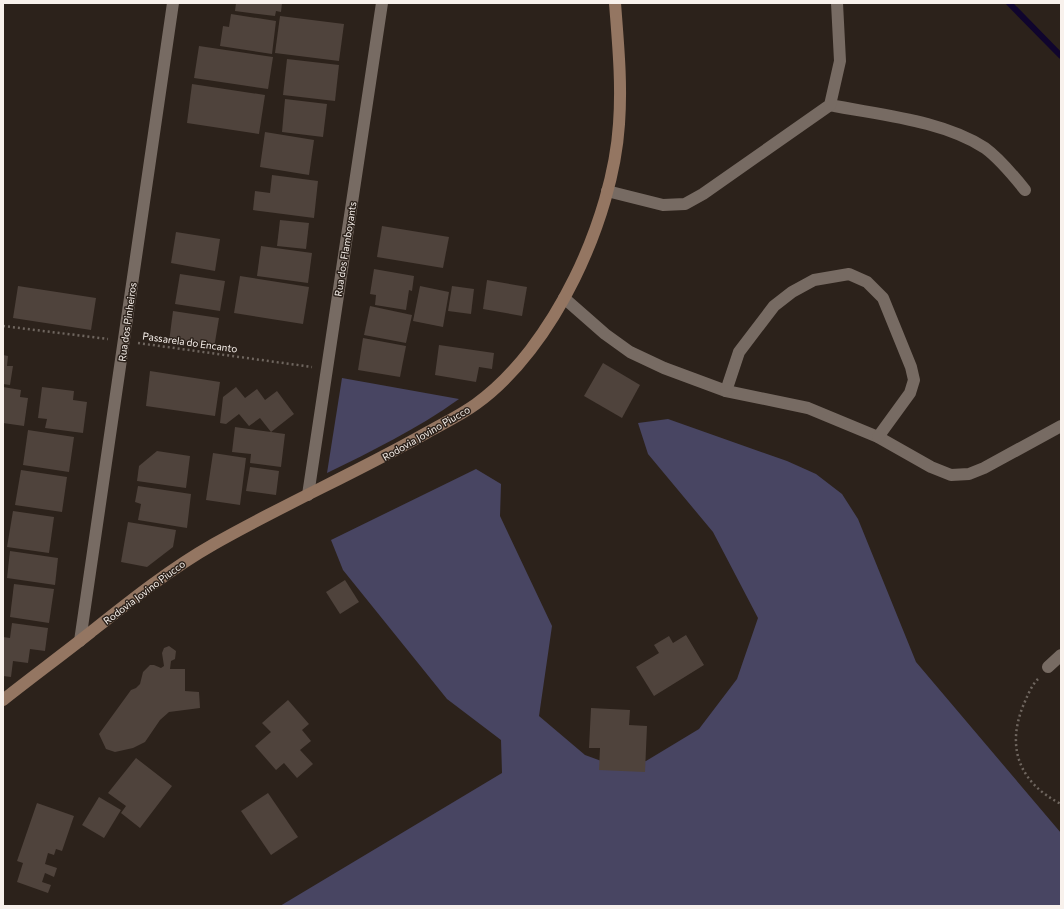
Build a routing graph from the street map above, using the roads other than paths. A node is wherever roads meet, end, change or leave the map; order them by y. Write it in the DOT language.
graph roads {
  1 [pos="173,3"];
  2 [pos="382,3"];
  3 [pos="612,3"];
  4 [pos="836,3"];
  5 [pos="830,105"];
  6 [pos="1025,190"];
  7 [pos="607,191"];
  8 [pos="564,298"];
  9 [pos="726,390"];
  10 [pos="1061,426"];
  11 [pos="878,437"];
  12 [pos="308,495"];
  13 [pos="80,640"];
  14 [pos="1061,655"];
  15 [pos="1048,667"];
  16 [pos="3,700"];
  1 -- 13 [label="street, Rua dos Pinheiros"];
  2 -- 12 [label="street, Rua dos Flamboyants"];
  3 -- 7 [label="main road, Rodovia Jovino Piucco"];
  4 -- 5 [label="street"];
  5 -- 6 [label="street"];
  5 -- 7 [label="street"];
  7 -- 8 [label="main road, Rodovia Jovino Piucco"];
  8 -- 9 [label="street"];
  8 -- 12 [label="main road, Rodovia Jovino Piucco"];
  9 -- 11 [label="street"];
  9 -- 11 [label="street"];
  10 -- 11 [label="street"];
  12 -- 13 [label="main road, Rodovia Jovino Piucco"];
  13 -- 16 [label="main road, Rodovia Jovino Piucco"];
  14 -- 15 [label="street"];
}
